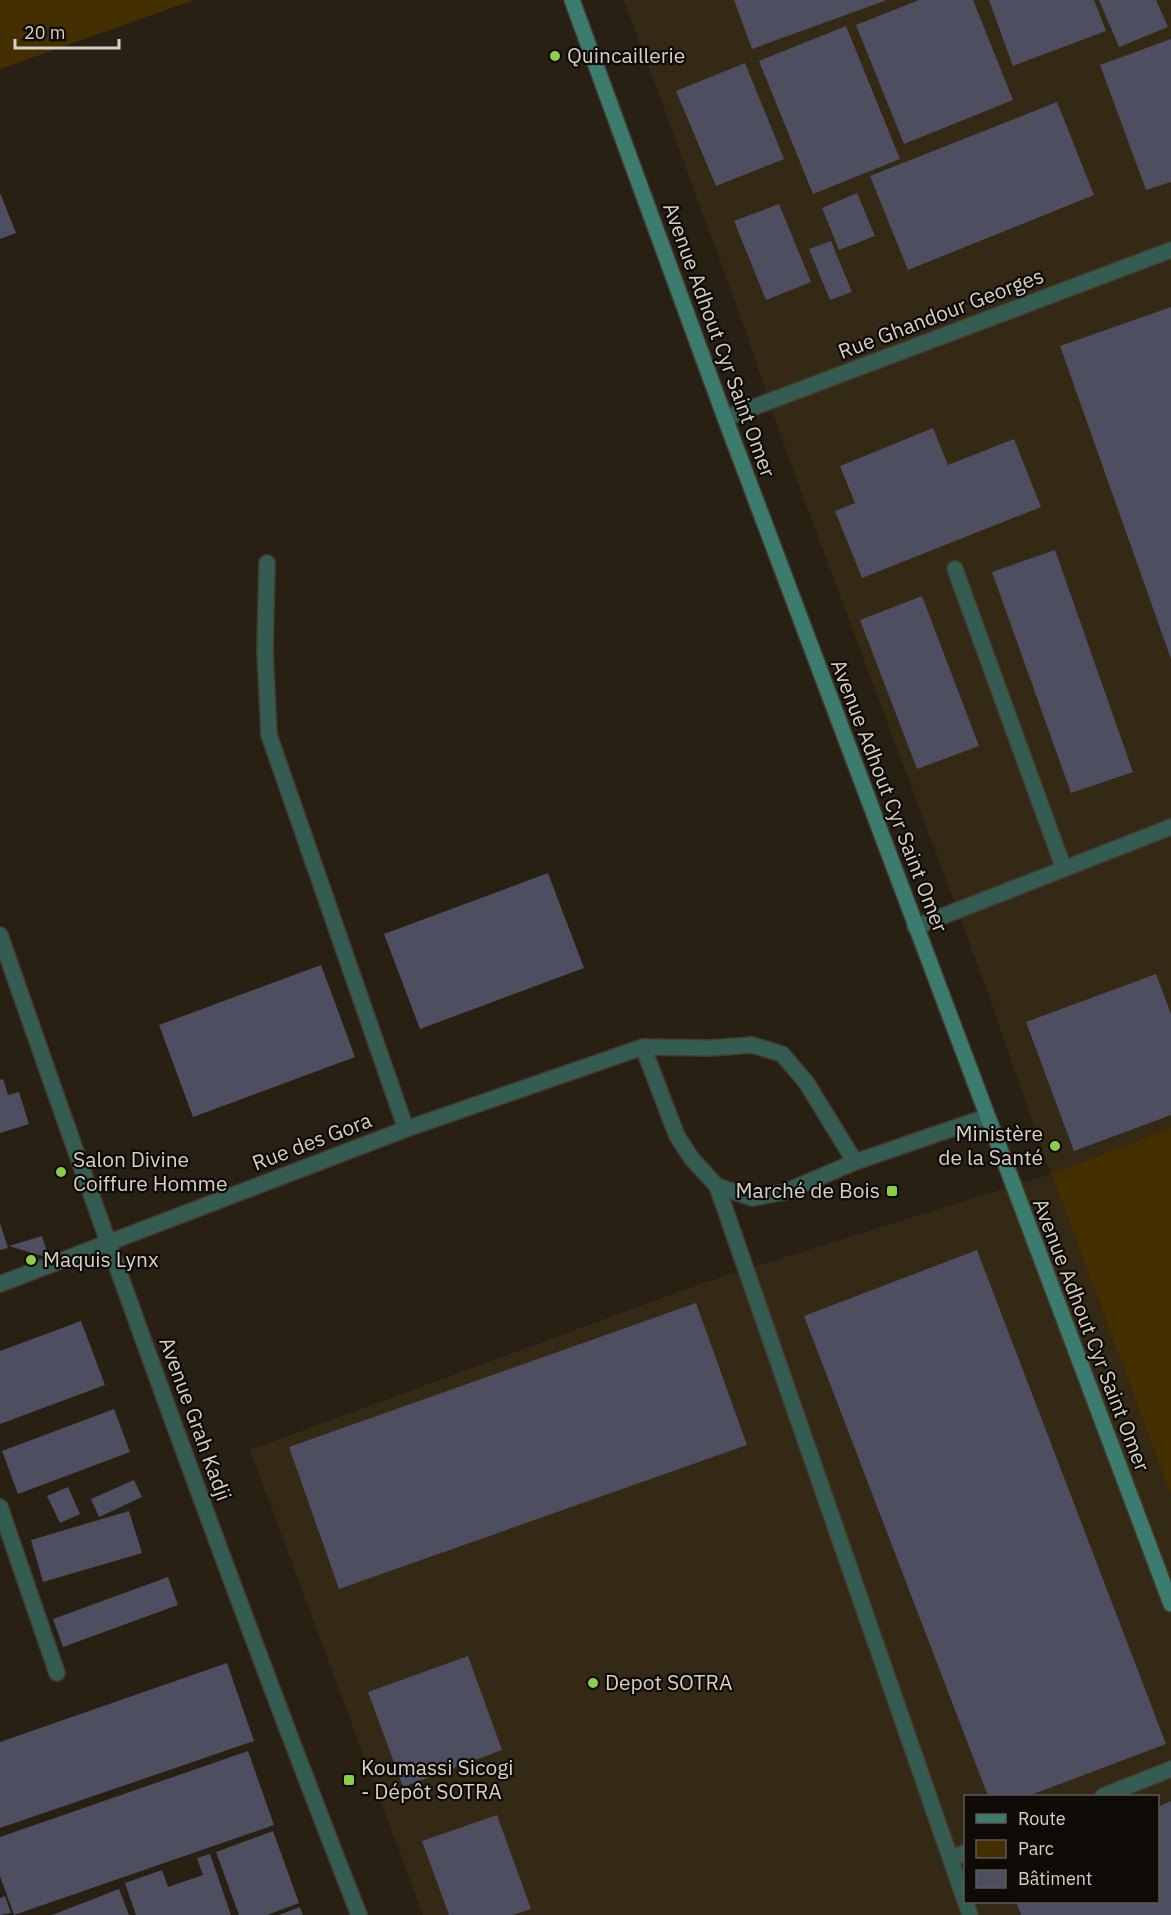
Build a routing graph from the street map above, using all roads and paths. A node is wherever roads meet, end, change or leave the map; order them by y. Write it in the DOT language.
graph roads {
  1 [pos="572,0"];
  2 [pos="1171,250"];
  3 [pos="725,418"];
  4 [pos="267,563"];
  5 [pos="955,569"];
  6 [pos="1171,827"];
  7 [pos="1064,869"];
  8 [pos="915,927"];
  9 [pos="0,935"];
  10 [pos="642,1047"];
  11 [pos="986,1117"];
  12 [pos="406,1129"];
  13 [pos="855,1162"];
  14 [pos="717,1186"];
  15 [pos="107,1243"];
  16 [pos="0,1284"];
  17 [pos="0,1507"];
  18 [pos="1171,1604"];
  19 [pos="57,1673"];
  20 [pos="1171,1769"];
  21 [pos="1108,1795"];
  22 [pos="964,1853"];
  23 [pos="951,1858"];
  24 [pos="964,1897"];
  25 [pos="359,1915"];
  1 -- 3 [label="street, Avenue Adhout Cyr Saint Omer"];
  2 -- 3 [label="street, Rue Ghandour Georges"];
  3 -- 8 [label="street, Avenue Adhout Cyr Saint Omer"];
  4 -- 12 [label="street"];
  5 -- 7 [label="street"];
  6 -- 7 [label="street"];
  7 -- 8 [label="street"];
  8 -- 11 [label="street, Avenue Adhout Cyr Saint Omer"];
  9 -- 15 [label="street, Avenue Grah Kadji"];
  10 -- 12 [label="street, Rue des Gora"];
  10 -- 13 [label="street, Rue des Gora"];
  10 -- 14 [label="street"];
  11 -- 13 [label="street"];
  11 -- 18 [label="street, Avenue Adhout Cyr Saint Omer"];
  12 -- 15 [label="street, Rue des Gora"];
  13 -- 14 [label="street"];
  14 -- 23 [label="street"];
  15 -- 16 [label="street, Rue des Gora"];
  15 -- 25 [label="street, Avenue Grah Kadji"];
  17 -- 19 [label="street"];
  20 -- 21 [label="street"];
  22 -- 23 [label="street"];
  23 -- 24 [label="street"];
}
